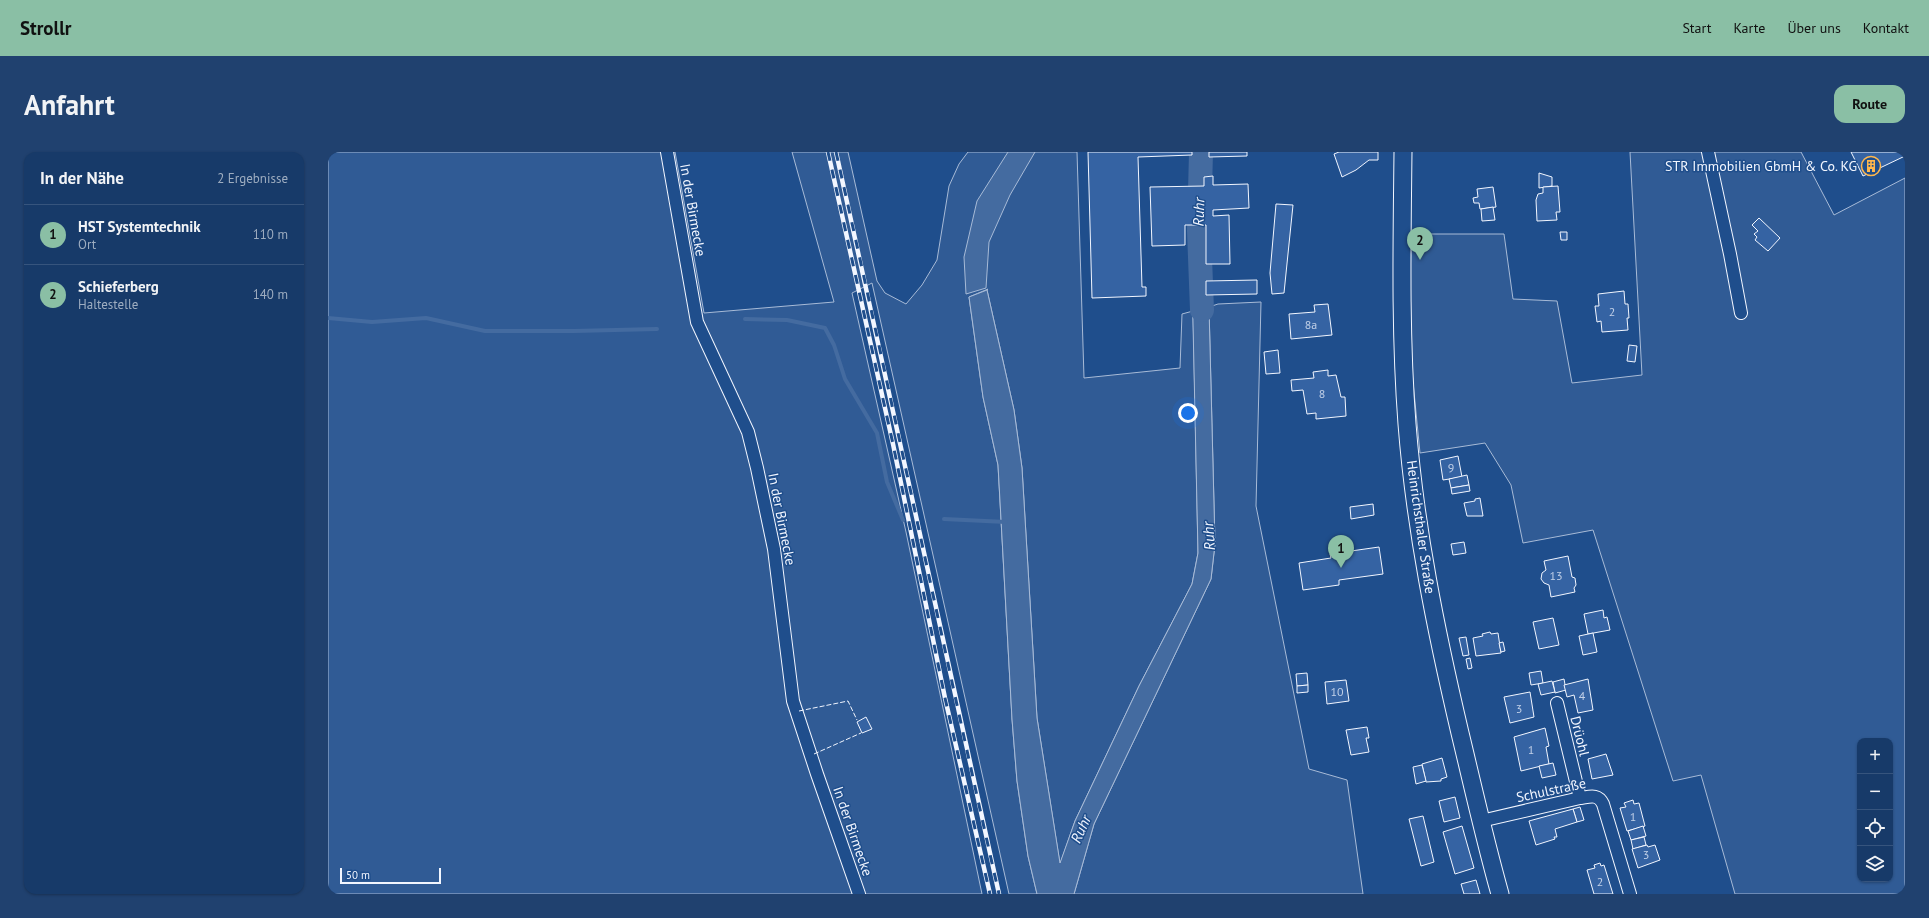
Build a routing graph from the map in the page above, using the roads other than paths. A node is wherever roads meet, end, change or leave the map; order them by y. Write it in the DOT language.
graph roads {
  1 [pos="667,152"];
  2 [pos="1404,152"];
  3 [pos="1708,152"];
  4 [pos="1741,313"];
  5 [pos="1557,703"];
  6 [pos="1580,798"];
  7 [pos="1481,821"];
  8 [pos="859,894"];
  9 [pos="1500,894"];
  10 [pos="1630,894"];
  1 -- 8 [label="street, In der Birmecke"];
  2 -- 7 [label="main road, Heinrichsthaler Straße"];
  3 -- 4 [label="street"];
  5 -- 6 [label="street, Drüohl"];
  6 -- 7 [label="street, Schulstraße"];
  6 -- 10 [label="street, Schulstraße"];
  7 -- 9 [label="main road, Heinrichsthaler Straße"];
}
